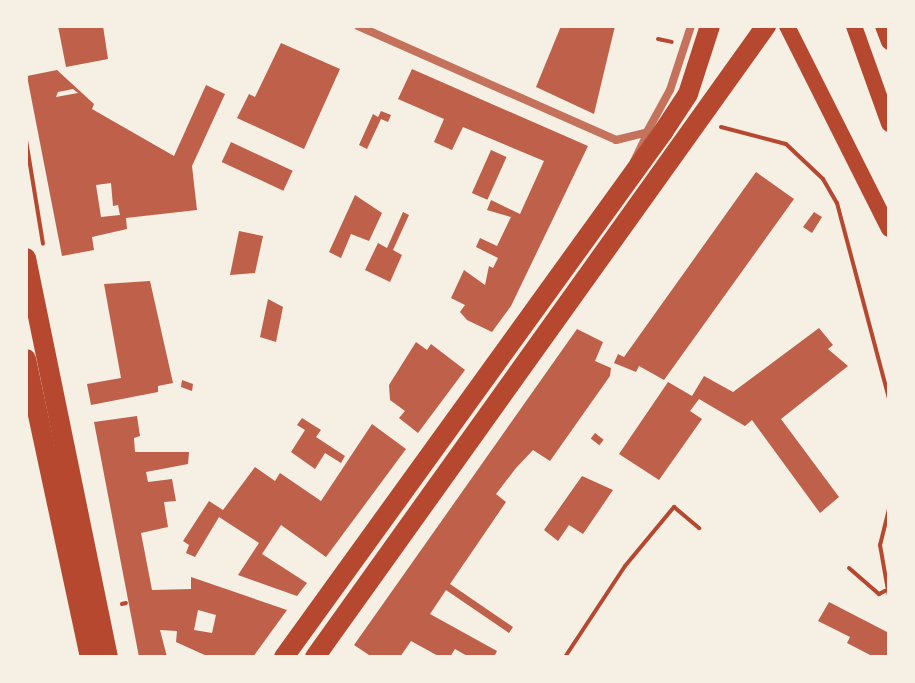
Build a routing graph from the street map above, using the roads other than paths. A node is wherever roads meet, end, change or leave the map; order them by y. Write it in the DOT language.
graph roads {
  1 [pos="358,26"];
  2 [pos="691,26"];
  3 [pos="710,26"];
  4 [pos="766,26"];
  5 [pos="787,26"];
  6 [pos="854,26"];
  7 [pos="883,26"];
  8 [pos="889,42"];
  9 [pos="889,124"];
  10 [pos="647,132"];
  11 [pos="628,184"];
  12 [pos="889,229"];
  13 [pos="26,258"];
  14 [pos="26,359"];
  15 [pos="90,657"];
  16 [pos="108,657"];
  17 [pos="284,657"];
  18 [pos="315,657"];
  1 -- 10 [label="street"];
  2 -- 10 [label="street"];
  3 -- 11 [label="main road"];
  4 -- 18 [label="main road"];
  5 -- 12 [label="main road"];
  6 -- 9 [label="main road"];
  7 -- 8 [label="main road"];
  10 -- 11 [label="lane"];
  11 -- 17 [label="main road"];
  13 -- 16 [label="main road"];
  14 -- 15 [label="main road"];
}
